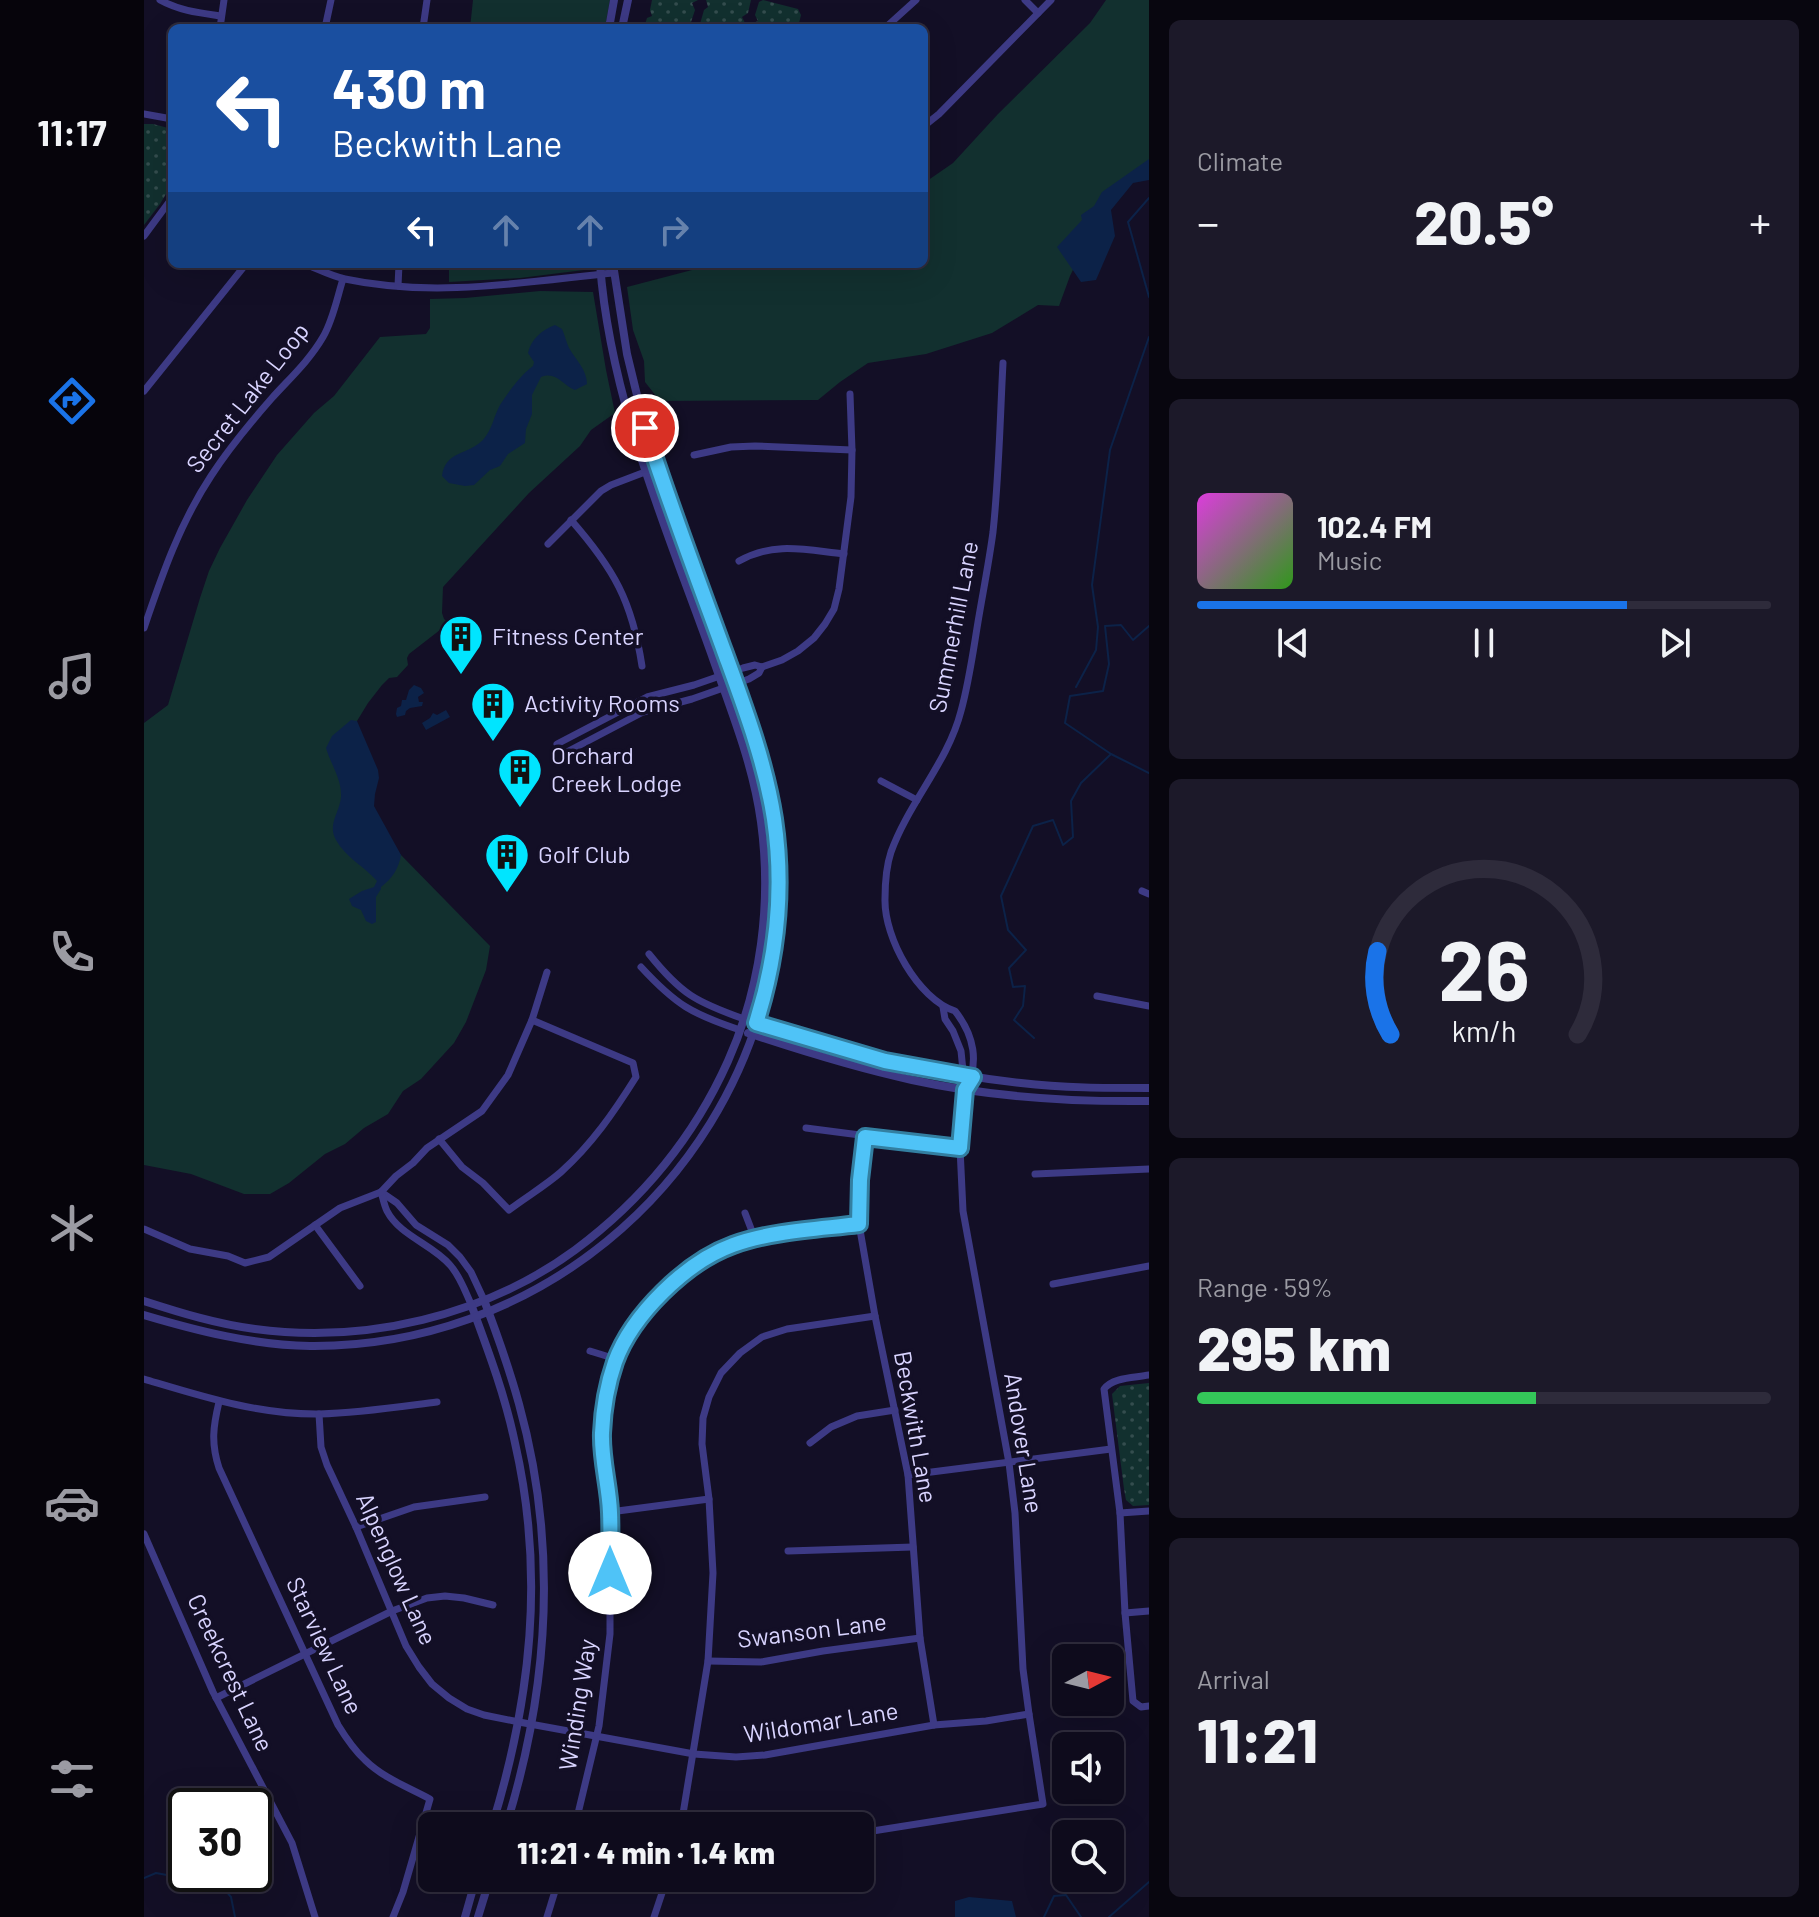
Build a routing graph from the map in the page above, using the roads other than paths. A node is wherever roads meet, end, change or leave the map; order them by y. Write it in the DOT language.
graph roads {
  1 [pos="160,0"];
  2 [pos="224,0"];
  3 [pos="331,0"];
  4 [pos="427,0"];
  5 [pos="614,0"];
  6 [pos="628,0"];
  7 [pos="916,0"];
  8 [pos="1025,0"];
  9 [pos="1051,0"];
  10 [pos="1038,13"];
  11 [pos="221,16"];
  12 [pos="220,24"];
  13 [pos="326,24"];
  14 [pos="424,24"];
  15 [pos="610,24"];
  16 [pos="623,24"];
  17 [pos="889,24"];
  18 [pos="144,114"];
  19 [pos="168,118"];
  20 [pos="928,123"];
  21 [pos="168,203"];
  22 [pos="144,236"];
  23 [pos="243,268"];
  24 [pos="315,268"];
  25 [pos="399,268"];
  26 [pos="600,268"];
  27 [pos="613,268"];
  28 [pos="601,274"];
  29 [pos="343,279"];
  30 [pos="398,286"];
  31 [pos="1003,363"];
  32 [pos="144,391"];
  33 [pos="850,394"];
  34 [pos="852,450"];
  35 [pos="694,455"];
  36 [pos="645,472"];
  37 [pos="571,520"];
  38 [pos="548,544"];
  39 [pos="844,554"];
  40 [pos="739,561"];
  41 [pos="144,628"];
  42 [pos="642,666"];
  43 [pos="762,667"];
  44 [pos="732,672"];
  45 [pos="719,676"];
  46 [pos="736,683"];
  47 [pos="723,688"];
  48 [pos="557,744"];
  49 [pos="563,754"];
  50 [pos="881,781"];
  51 [pos="917,800"];
  52 [pos="649,954"];
  53 [pos="641,967"];
  54 [pos="547,972"];
  55 [pos="1097,996"];
  56 [pos="1149,1006"];
  57 [pos="943,1007"];
  58 [pos="744,1019"];
  59 [pos="532,1020"];
  60 [pos="756,1023"];
  61 [pos="740,1030"];
  62 [pos="752,1034"];
  63 [pos="962,1075"];
  64 [pos="973,1077"];
  65 [pos="1149,1088"];
  66 [pos="965,1090"];
  67 [pos="1149,1101"];
  68 [pos="806,1128"];
  69 [pos="865,1137"];
  70 [pos="439,1139"];
  71 [pos="960,1148"];
  72 [pos="1149,1169"];
  73 [pos="1035,1174"];
  74 [pos="381,1192"];
  75 [pos="745,1213"];
  76 [pos="859,1224"];
  77 [pos="315,1225"];
  78 [pos="144,1229"];
  79 [pos="755,1239"];
  80 [pos="1149,1266"];
  81 [pos="1053,1284"];
  82 [pos="360,1286"];
  83 [pos="484,1300"];
  84 [pos="144,1301"];
  85 [pos="471,1304"];
  86 [pos="489,1313"];
  87 [pos="144,1315"];
  88 [pos="875,1316"];
  89 [pos="476,1318"];
  90 [pos="590,1351"];
  91 [pos="616,1359"];
  92 [pos="1149,1375"];
  93 [pos="144,1379"];
  94 [pos="219,1402"];
  95 [pos="437,1402"];
  96 [pos="895,1410"];
  97 [pos="319,1414"];
  98 [pos="810,1443"];
  99 [pos="1111,1449"];
  100 [pos="1009,1463"];
  101 [pos="908,1475"];
  102 [pos="485,1497"];
  103 [pos="709,1499"];
  104 [pos="1149,1511"];
  105 [pos="610,1512"];
  106 [pos="1120,1513"];
  107 [pos="356,1527"];
  108 [pos="144,1534"];
  109 [pos="913,1547"];
  110 [pos="788,1551"];
  111 [pos="493,1605"];
  112 [pos="392,1611"];
  113 [pos="1149,1611"];
  114 [pos="1125,1613"];
  115 [pos="920,1638"];
  116 [pos="304,1653"];
  117 [pos="708,1661"];
  118 [pos="216,1698"];
  119 [pos="1149,1706"];
  120 [pos="1029,1714"];
  121 [pos="525,1723"];
  122 [pos="934,1725"];
  123 [pos="597,1735"];
  124 [pos="694,1754"];
  125 [pos="496,1812"];
  126 [pos="510,1812"];
  127 [pos="578,1812"];
  128 [pos="684,1812"];
  129 [pos="874,1831"];
  130 [pos="472,1892"];
  131 [pos="486,1892"];
  132 [pos="555,1892"];
  133 [pos="662,1892"];
  134 [pos="315,1917"];
  135 [pos="393,1917"];
  136 [pos="465,1917"];
  137 [pos="478,1917"];
  138 [pos="547,1917"];
  139 [pos="654,1917"];
  1 -- 11 [label="street"];
  2 -- 11 [label="street"];
  3 -- 13 [label="street"];
  4 -- 14 [label="street"];
  5 -- 15 [label="street"];
  6 -- 16 [label="street"];
  7 -- 17 [label="street"];
  8 -- 10 [label="street"];
  9 -- 10 [label="street"];
  10 -- 20 [label="street"];
  11 -- 12 [label="street"];
  18 -- 19 [label="street"];
  21 -- 22 [label="street"];
  23 -- 32 [label="street"];
  24 -- 29 [label="street"];
  25 -- 30 [label="street"];
  26 -- 28 [label="street"];
  27 -- 28 [label="street"];
  27 -- 44 [label="street"];
  28 -- 30 [label="street"];
  28 -- 36 [label="street"];
  29 -- 30 [label="street"];
  29 -- 41 [label="street, Secret Lake Loop"];
  31 -- 51 [label="street, Summerhill Lane"];
  33 -- 34 [label="street"];
  34 -- 35 [label="street"];
  34 -- 39 [label="street"];
  36 -- 37 [label="street"];
  36 -- 45 [label="street"];
  37 -- 38 [label="street"];
  37 -- 42 [label="street"];
  39 -- 40 [label="street"];
  39 -- 43 [label="street"];
  43 -- 44 [label="street"];
  43 -- 46 [label="street"];
  44 -- 45 [label="street"];
  44 -- 46 [label="street"];
  45 -- 47 [label="street"];
  45 -- 48 [label="street"];
  46 -- 47 [label="street"];
  46 -- 60 [label="street"];
  47 -- 49 [label="street"];
  47 -- 58 [label="street"];
  50 -- 51 [label="street"];
  51 -- 57 [label="street, Summerhill Lane"];
  52 -- 58 [label="street"];
  53 -- 61 [label="street"];
  54 -- 59 [label="street"];
  55 -- 56 [label="street"];
  57 -- 63 [label="street, Summerhill Lane"];
  57 -- 64 [label="street, Summerhill Lane"];
  58 -- 60 [label="street"];
  58 -- 61 [label="street"];
  59 -- 70 [label="street"];
  59 -- 70 [label="street"];
  60 -- 62 [label="street"];
  60 -- 63 [label="street"];
  61 -- 62 [label="street"];
  61 -- 83 [label="street"];
  62 -- 66 [label="street"];
  62 -- 86 [label="street"];
  63 -- 64 [label="street"];
  63 -- 66 [label="street, Summerhill Lane"];
  64 -- 65 [label="street"];
  64 -- 66 [label="street"];
  66 -- 67 [label="street"];
  66 -- 71 [label="street, Andover Lane"];
  68 -- 69 [label="street"];
  69 -- 71 [label="street"];
  69 -- 76 [label="street, Beckwith Lane"];
  70 -- 74 [label="street"];
  71 -- 100 [label="street, Andover Lane"];
  72 -- 73 [label="street"];
  74 -- 77 [label="street"];
  74 -- 83 [label="street"];
  74 -- 85 [label="street"];
  75 -- 79 [label="street"];
  76 -- 79 [label="street, Winding Way"];
  76 -- 88 [label="street, Beckwith Lane"];
  77 -- 78 [label="street"];
  77 -- 82 [label="street"];
  79 -- 91 [label="street, Winding Way"];
  80 -- 81 [label="street"];
  83 -- 85 [label="street"];
  83 -- 86 [label="street"];
  84 -- 85 [label="street"];
  85 -- 89 [label="street"];
  86 -- 89 [label="street"];
  86 -- 121 [label="street"];
  87 -- 89 [label="street"];
  88 -- 96 [label="street, Beckwith Lane"];
  88 -- 103 [label="street"];
  89 -- 121 [label="street"];
  90 -- 91 [label="street"];
  91 -- 105 [label="street, Winding Way"];
  92 -- 99 [label="street"];
  93 -- 94 [label="street"];
  94 -- 97 [label="street"];
  94 -- 116 [label="street, Starview Lane"];
  95 -- 97 [label="street"];
  96 -- 98 [label="street"];
  96 -- 101 [label="street, Beckwith Lane"];
  97 -- 107 [label="street, Alpenglow Lane"];
  99 -- 100 [label="street"];
  99 -- 106 [label="street"];
  100 -- 101 [label="street"];
  100 -- 120 [label="street, Andover Lane"];
  101 -- 109 [label="street, Beckwith Lane"];
  102 -- 107 [label="street"];
  103 -- 105 [label="street"];
  103 -- 117 [label="street"];
  104 -- 106 [label="street"];
  105 -- 123 [label="street, Winding Way"];
  106 -- 114 [label="street"];
  107 -- 112 [label="street, Alpenglow Lane"];
  108 -- 118 [label="street, Creekcrest Lane"];
  109 -- 110 [label="street"];
  109 -- 115 [label="street, Beckwith Lane"];
  111 -- 112 [label="street"];
  112 -- 116 [label="street"];
  112 -- 121 [label="street, Alpenglow Lane"];
  113 -- 114 [label="street"];
  114 -- 119 [label="street"];
  115 -- 117 [label="street, Swanson Lane"];
  115 -- 122 [label="street, Beckwith Lane"];
  116 -- 118 [label="street"];
  116 -- 135 [label="street, Starview Lane"];
  117 -- 124 [label="street"];
  118 -- 134 [label="street, Creekcrest Lane"];
  120 -- 122 [label="street, Wildomar Lane"];
  120 -- 129 [label="street, Andover Lane"];
  121 -- 123 [label="street, Wildomar Lane"];
  121 -- 125 [label="street"];
  121 -- 126 [label="street"];
  122 -- 124 [label="street, Wildomar Lane"];
  123 -- 124 [label="street, Wildomar Lane"];
  123 -- 127 [label="street, Winding Way"];
  124 -- 128 [label="street"];
  130 -- 136 [label="street"];
  131 -- 137 [label="street"];
  132 -- 138 [label="street"];
  133 -- 139 [label="street"];
}
